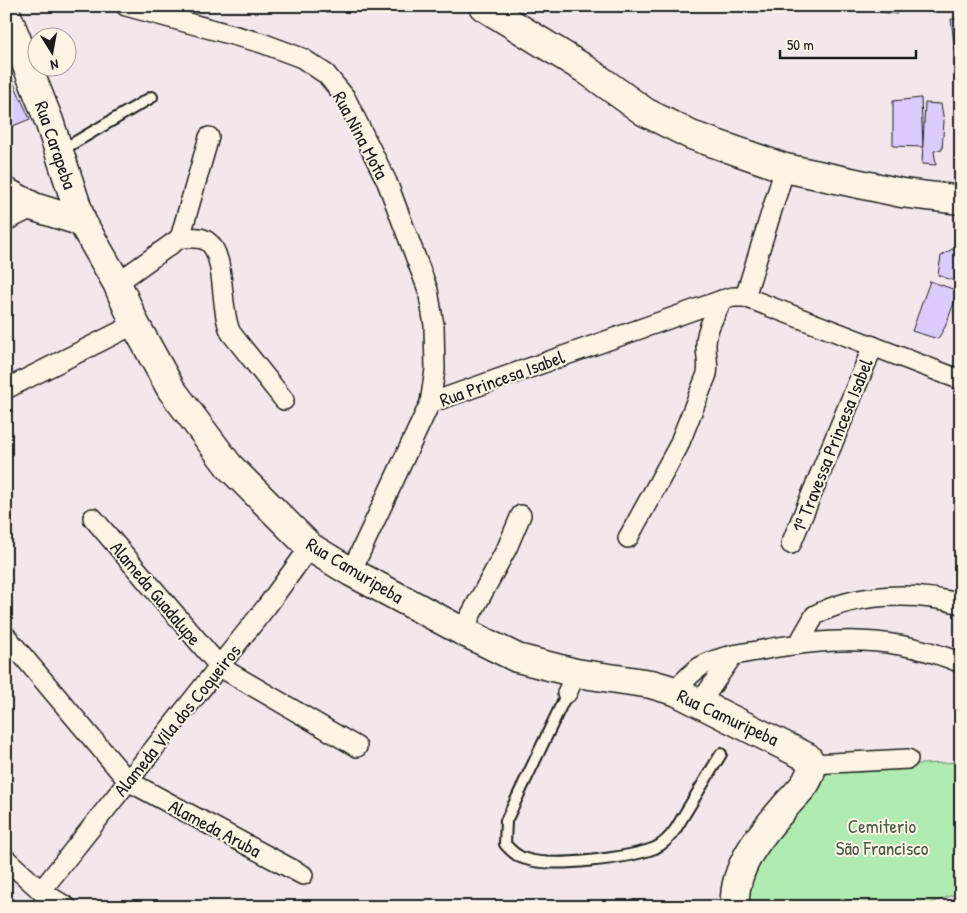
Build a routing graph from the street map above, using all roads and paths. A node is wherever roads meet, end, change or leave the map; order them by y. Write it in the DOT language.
graph roads {
  1 [pos="126,6"];
  2 [pos="483,6"];
  3 [pos="13,12"];
  4 [pos="152,97"];
  5 [pos="209,138"];
  6 [pos="59,152"];
  7 [pos="785,168"];
  8 [pos="6,192"];
  9 [pos="961,200"];
  10 [pos="34,207"];
  11 [pos="6,221"];
  12 [pos="82,222"];
  13 [pos="180,238"];
  14 [pos="116,283"];
  15 [pos="746,297"];
  16 [pos="722,300"];
  17 [pos="135,324"];
  18 [pos="873,346"];
  19 [pos="961,380"];
  20 [pos="6,389"];
  21 [pos="284,400"];
  22 [pos="430,404"];
  23 [pos="520,515"];
  24 [pos="93,518"];
  25 [pos="628,538"];
  26 [pos="791,544"];
  27 [pos="310,547"];
  28 [pos="351,572"];
  29 [pos="961,604"];
  30 [pos="462,631"];
  31 [pos="6,636"];
  32 [pos="800,643"];
  33 [pos="734,655"];
  34 [pos="961,663"];
  35 [pos="220,667"];
  36 [pos="571,683"];
  37 [pos="675,691"];
  38 [pos="700,703"];
  39 [pos="357,746"];
  40 [pos="720,754"];
  41 [pos="908,759"];
  42 [pos="812,764"];
  43 [pos="128,781"];
  44 [pos="6,859"];
  45 [pos="303,875"];
  46 [pos="41,891"];
  47 [pos="67,907"];
  48 [pos="735,907"];
  1 -- 22 [label="street, Rua Nina Mota"];
  2 -- 7 [label="main road"];
  3 -- 6 [label="main road, Rua Carapeba"];
  4 -- 6 [label="lane"];
  5 -- 13 [label="street"];
  6 -- 12 [label="main road, Rua Carapeba"];
  7 -- 9 [label="main road"];
  7 -- 15 [label="street"];
  8 -- 10 [label="main road"];
  10 -- 11 [label="street"];
  10 -- 12 [label="main road"];
  12 -- 14 [label="main road, Rua Camuripeba"];
  13 -- 14 [label="street"];
  13 -- 21 [label="street"];
  14 -- 17 [label="main road, Rua Camuripeba"];
  15 -- 16 [label="street, Rua Princesa Isabel"];
  15 -- 18 [label="street, Rua Princesa Isabel"];
  16 -- 22 [label="street, Rua Princesa Isabel"];
  16 -- 25 [label="street"];
  17 -- 20 [label="street"];
  17 -- 27 [label="main road, Rua Camuripeba"];
  18 -- 19 [label="street, Rua Princesa Isabel"];
  18 -- 26 [label="street, 1ª Travessa Princesa Isabel"];
  22 -- 28 [label="street, Rua Princesa Isabel"];
  23 -- 30 [label="street"];
  24 -- 35 [label="street, Alameda Guadalupe"];
  27 -- 28 [label="main road, Rua Camuripeba"];
  27 -- 35 [label="street, Alameda Vila dos Coqueiros"];
  28 -- 30 [label="main road, Rua Camuripeba"];
  29 -- 32 [label="street"];
  30 -- 36 [label="main road, Rua Camuripeba"];
  31 -- 43 [label="street"];
  32 -- 33 [label="street"];
  32 -- 34 [label="street"];
  33 -- 37 [label="street"];
  33 -- 38 [label="street"];
  35 -- 39 [label="street, Alameda Guadalupe"];
  35 -- 43 [label="street, Alameda Vila dos Coqueiros"];
  36 -- 37 [label="main road, Rua Camuripeba"];
  36 -- 40 [label="lane"];
  37 -- 38 [label="main road, Rua Camuripeba"];
  38 -- 42 [label="main road, Rua Camuripeba"];
  41 -- 42 [label="street"];
  42 -- 48 [label="main road"];
  43 -- 45 [label="street, Alameda Aruba"];
  43 -- 46 [label="street, Alameda Vila dos Coqueiros"];
  44 -- 46 [label="street"];
  46 -- 47 [label="street"];
}
